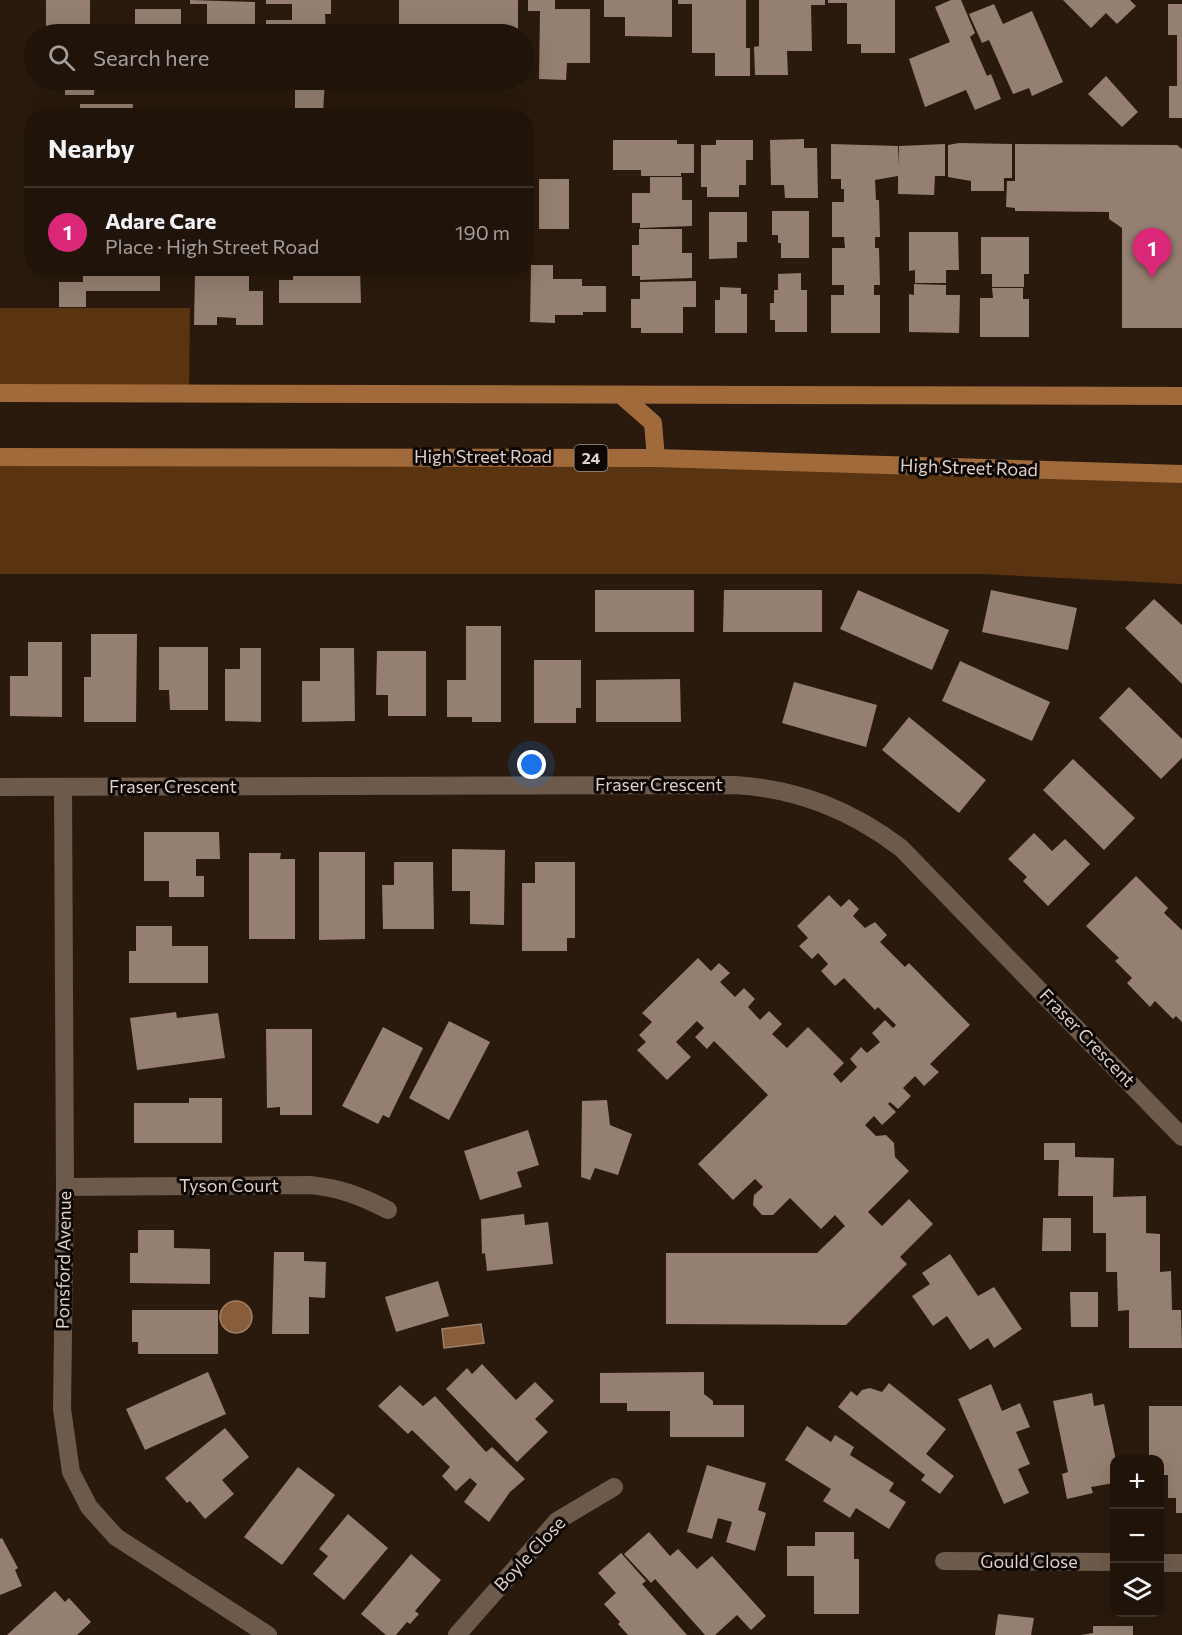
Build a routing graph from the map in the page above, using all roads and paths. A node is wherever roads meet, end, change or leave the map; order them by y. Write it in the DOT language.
graph roads {
  1 [pos="0,393"];
  2 [pos="621,395"];
  3 [pos="1182,396"];
  4 [pos="0,457"];
  5 [pos="656,458"];
  6 [pos="1182,474"];
  7 [pos="0,787"];
  8 [pos="63,787"];
  9 [pos="1182,1137"];
  10 [pos="65,1187"];
  11 [pos="388,1210"];
  12 [pos="614,1487"];
  13 [pos="944,1562"];
  14 [pos="1110,1562"];
  15 [pos="1164,1563"];
  16 [pos="1182,1563"];
  17 [pos="268,1635"];
  18 [pos="457,1635"];
  1 -- 2 [label="main road"];
  2 -- 3 [label="main road"];
  2 -- 5 [label="main road"];
  4 -- 5 [label="main road, High Street Road / 24"];
  5 -- 6 [label="main road, High Street Road / 24"];
  7 -- 8 [label="street, Fraser Crescent"];
  8 -- 9 [label="street, Fraser Crescent"];
  8 -- 10 [label="street, Ponsford Avenue"];
  10 -- 11 [label="street, Tyson Court"];
  10 -- 17 [label="street, Ponsford Avenue"];
  12 -- 18 [label="street, Boyle Close"];
  13 -- 14 [label="street, Gould Close"];
  15 -- 16 [label="street"];
}
